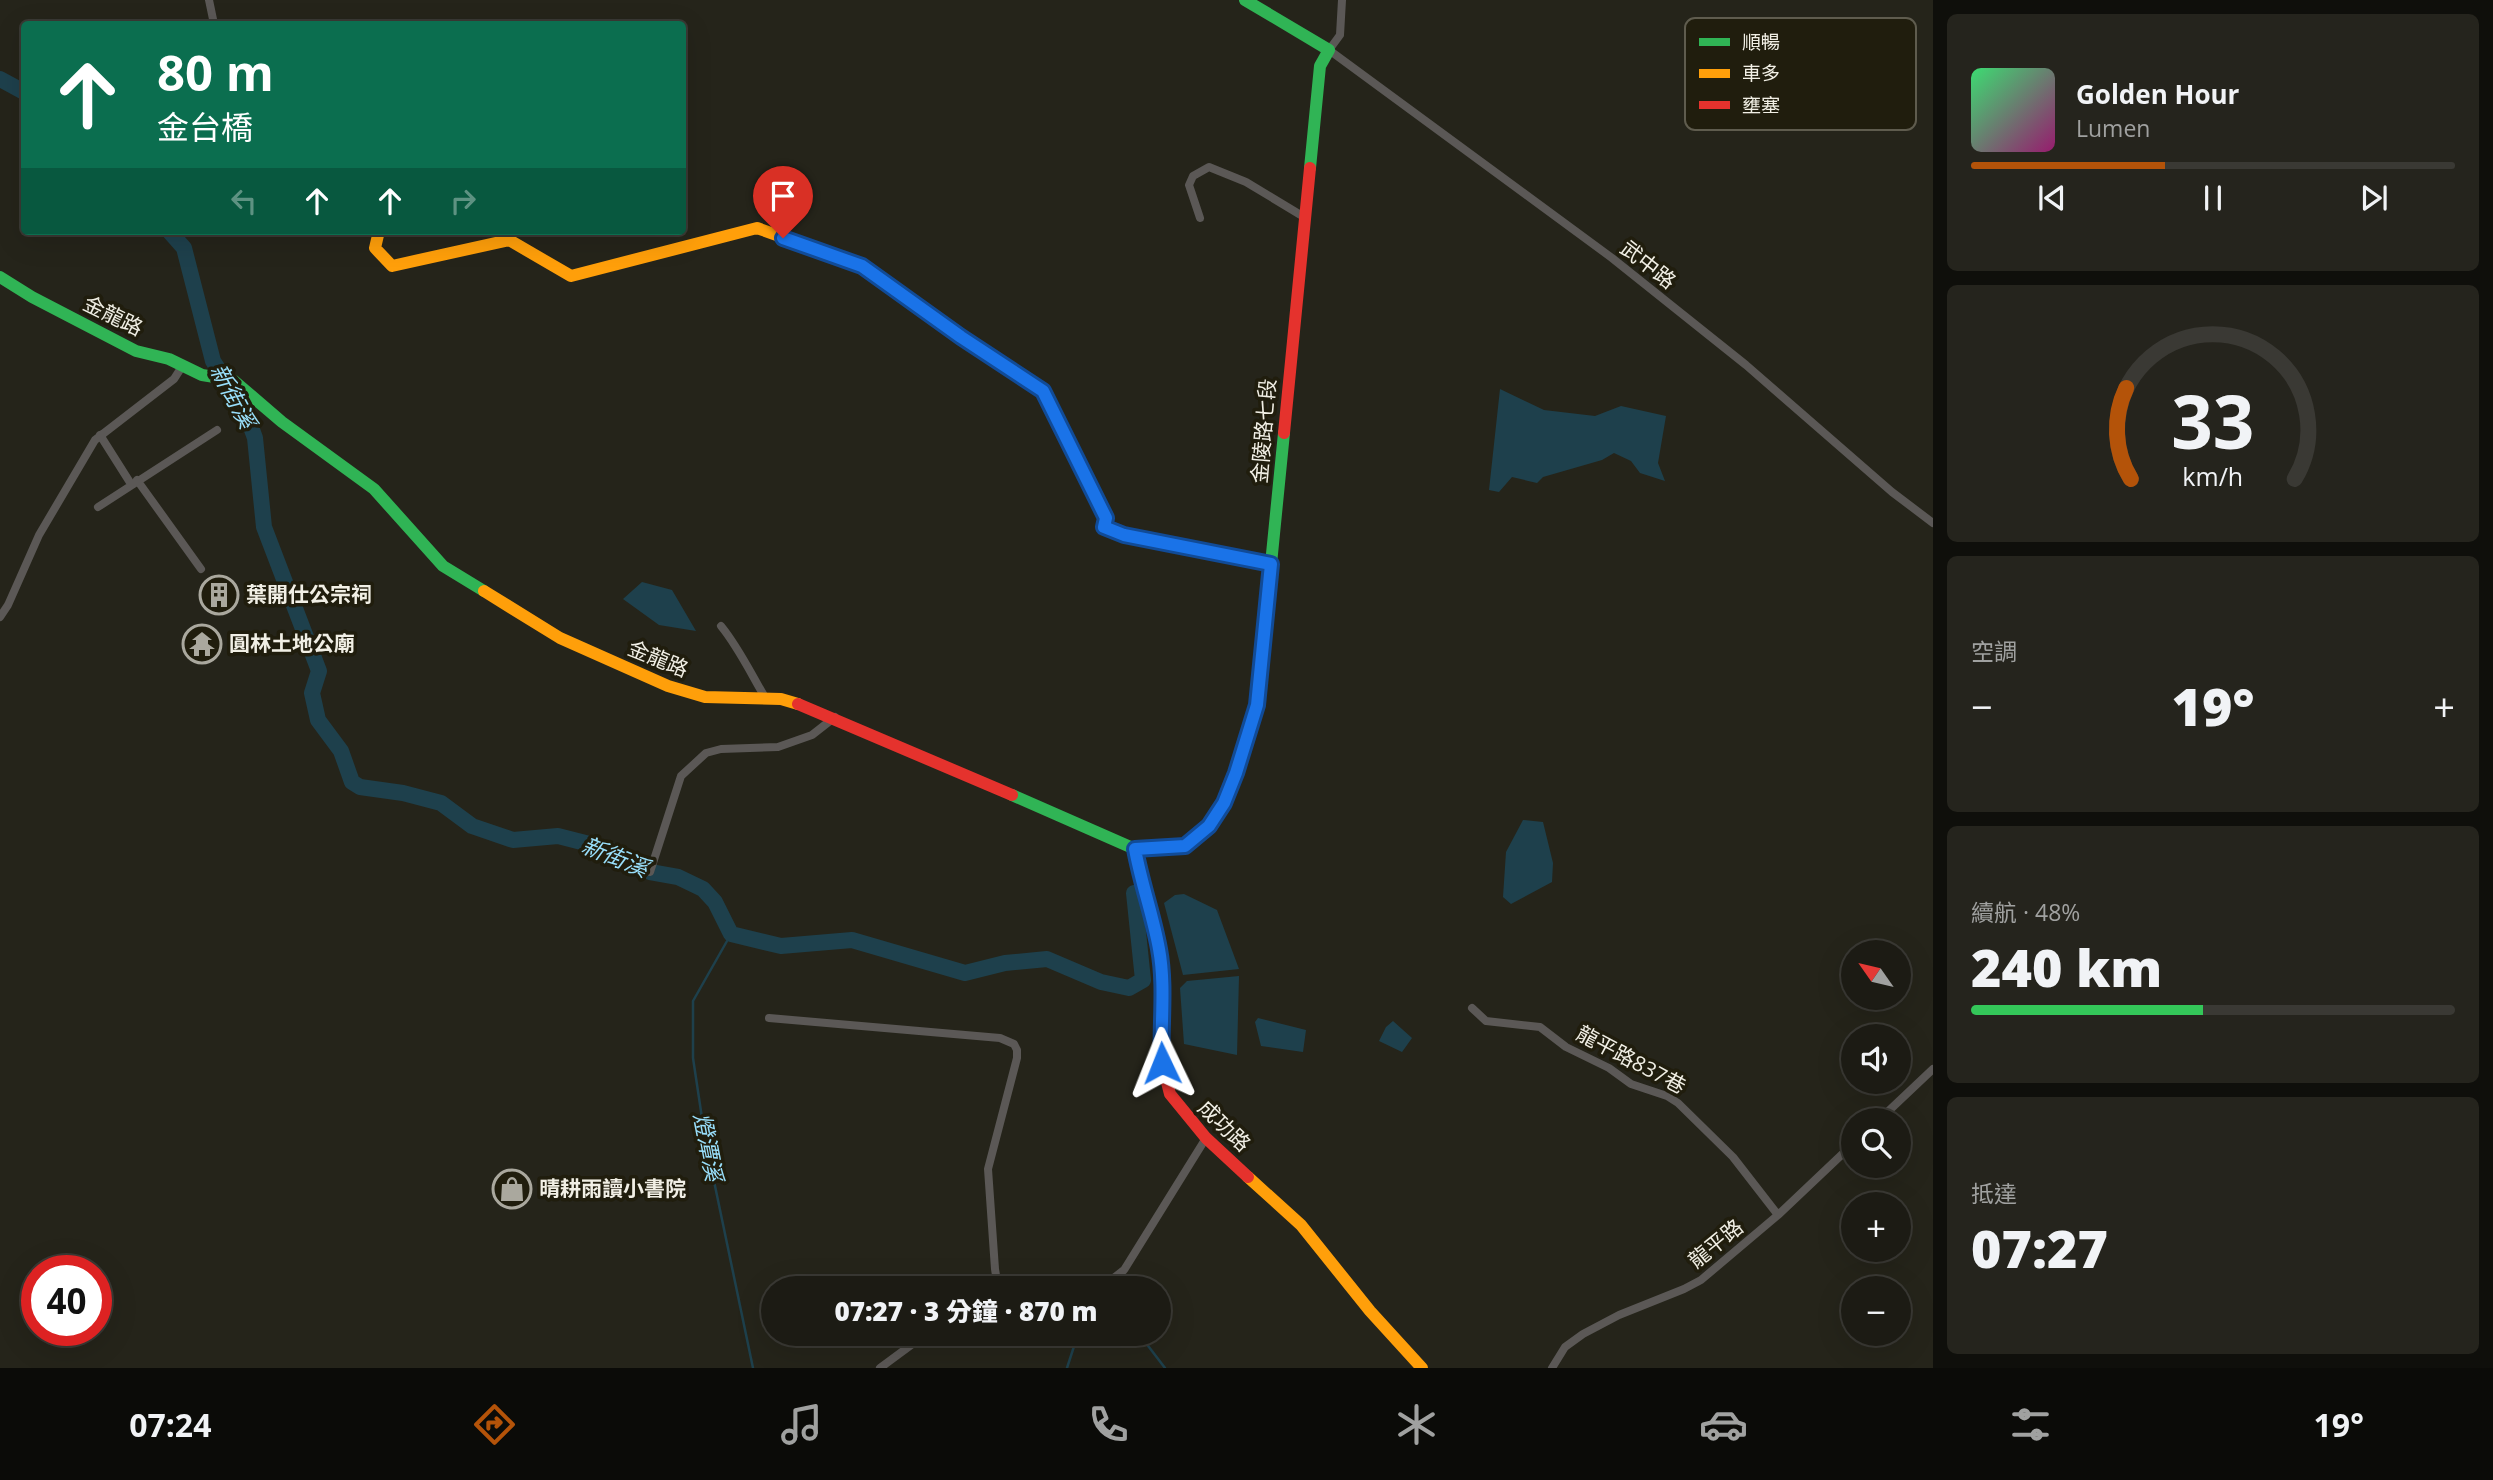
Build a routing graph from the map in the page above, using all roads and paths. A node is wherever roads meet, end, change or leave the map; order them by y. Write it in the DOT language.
graph roads {
  1 [pos="209,0"];
  2 [pos="1245,0"];
  3 [pos="1342,0"];
  4 [pos="213,21"];
  5 [pos="1329,50"];
  6 [pos="1304,217"];
  7 [pos="1200,218"];
  8 [pos="378,235"];
  9 [pos="0,277"];
  10 [pos="183,365"];
  11 [pos="217,430"];
  12 [pos="100,435"];
  13 [pos="134,482"];
  14 [pos="98,507"];
  15 [pos="1933,523"];
  16 [pos="1271,564"];
  17 [pos="201,569"];
  18 [pos="0,617"];
  19 [pos="721,626"];
  20 [pos="766,699"];
  21 [pos="835,717"];
  22 [pos="1135,849"];
  23 [pos="650,872"];
  24 [pos="1472,1008"];
  25 [pos="769,1018"];
  26 [pos="1933,1069"];
  27 [pos="1892,1108"];
  28 [pos="1206,1138"];
  29 [pos="1841,1155"];
  30 [pos="1778,1215"];
  31 [pos="996,1276"];
  32 [pos="1116,1276"];
  33 [pos="910,1346"];
  34 [pos="880,1368"];
  35 [pos="1422,1368"];
  36 [pos="1552,1368"];
  1 -- 4 [label="street"];
  2 -- 5 [label="street"];
  3 -- 5 [label="street"];
  5 -- 6 [label="street, 金陵路七段"];
  5 -- 15 [label="street, 武中路"];
  6 -- 7 [label="street"];
  6 -- 16 [label="street, 金陵路七段"];
  8 -- 16 [label="street"];
  9 -- 10 [label="street, 金龍路"];
  10 -- 12 [label="street"];
  10 -- 20 [label="street, 金龍路"];
  11 -- 13 [label="street"];
  12 -- 13 [label="street"];
  12 -- 18 [label="street"];
  13 -- 14 [label="street"];
  13 -- 17 [label="street"];
  16 -- 22 [label="street, 金陵路七段"];
  19 -- 20 [label="street"];
  20 -- 21 [label="street, 金龍路"];
  21 -- 22 [label="street, 金龍路"];
  21 -- 23 [label="street"];
  22 -- 28 [label="street, 成功路"];
  24 -- 30 [label="street, 龍平路837巷"];
  25 -- 31 [label="street"];
  26 -- 27 [label="street"];
  28 -- 32 [label="street"];
  28 -- 35 [label="street, 成功路"];
  29 -- 30 [label="street, 龍平路"];
  30 -- 36 [label="street, 龍平路"];
  33 -- 34 [label="street"];
}
